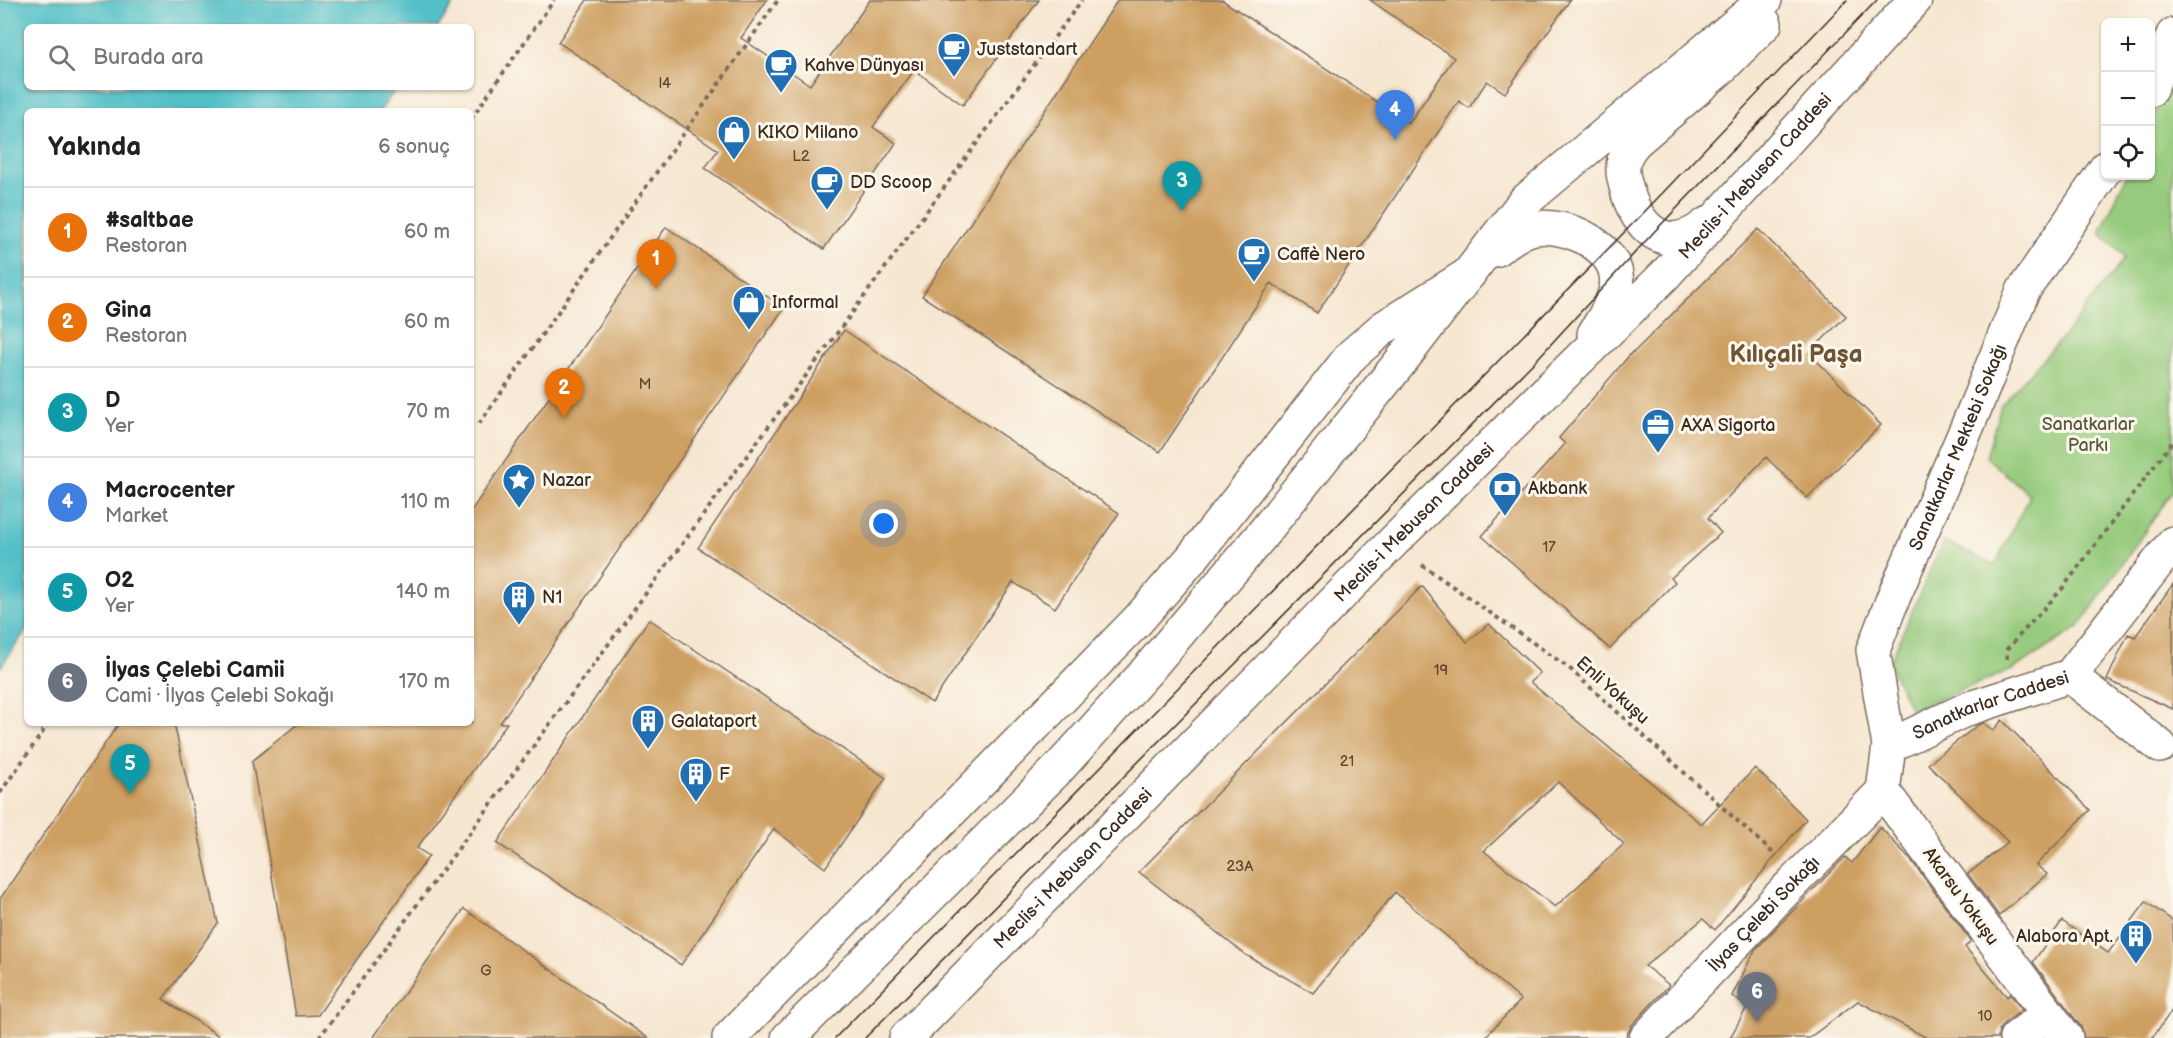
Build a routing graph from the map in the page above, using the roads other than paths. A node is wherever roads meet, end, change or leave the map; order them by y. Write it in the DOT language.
graph roads {
  1 [pos="1765,0"];
  2 [pos="1781,0"];
  3 [pos="1916,0"];
  4 [pos="2173,35"];
  5 [pos="2155,80"];
  6 [pos="2101,175"];
  7 [pos="1718,216"];
  8 [pos="1470,273"];
  9 [pos="1566,371"];
  10 [pos="2173,543"];
  11 [pos="2070,676"];
  12 [pos="1889,746"];
  13 [pos="2160,746"];
  14 [pos="1883,791"];
  15 [pos="2056,1026"];
  16 [pos="729,1038"];
  17 [pos="788,1038"];
  18 [pos="906,1038"];
  19 [pos="1646,1038"];
  20 [pos="2016,1038"];
  1 -- 8 [label="main road"];
  2 -- 7 [label="main road"];
  3 -- 7 [label="main road, Meclis-i Mebusan Caddesi"];
  4 -- 5 [label="main road"];
  6 -- 12 [label="main road, Sanatkarlar Mektebi Sokağı"];
  7 -- 9 [label="main road, Meclis-i Mebusan Caddesi"];
  8 -- 9 [label="main road"];
  8 -- 16 [label="main road"];
  8 -- 17 [label="main road"];
  9 -- 18 [label="main road, Meclis-i Mebusan Caddesi"];
  10 -- 11 [label="main road, Sanatkarlar Caddesi"];
  11 -- 12 [label="main road, Sanatkarlar Caddesi"];
  11 -- 13 [label="main road"];
  12 -- 14 [label="main road"];
  14 -- 15 [label="main road, Akarsu Yokuşu"];
  14 -- 19 [label="main road, İlyas Çelebi Sokağı"];
  15 -- 20 [label="main road"];
}
